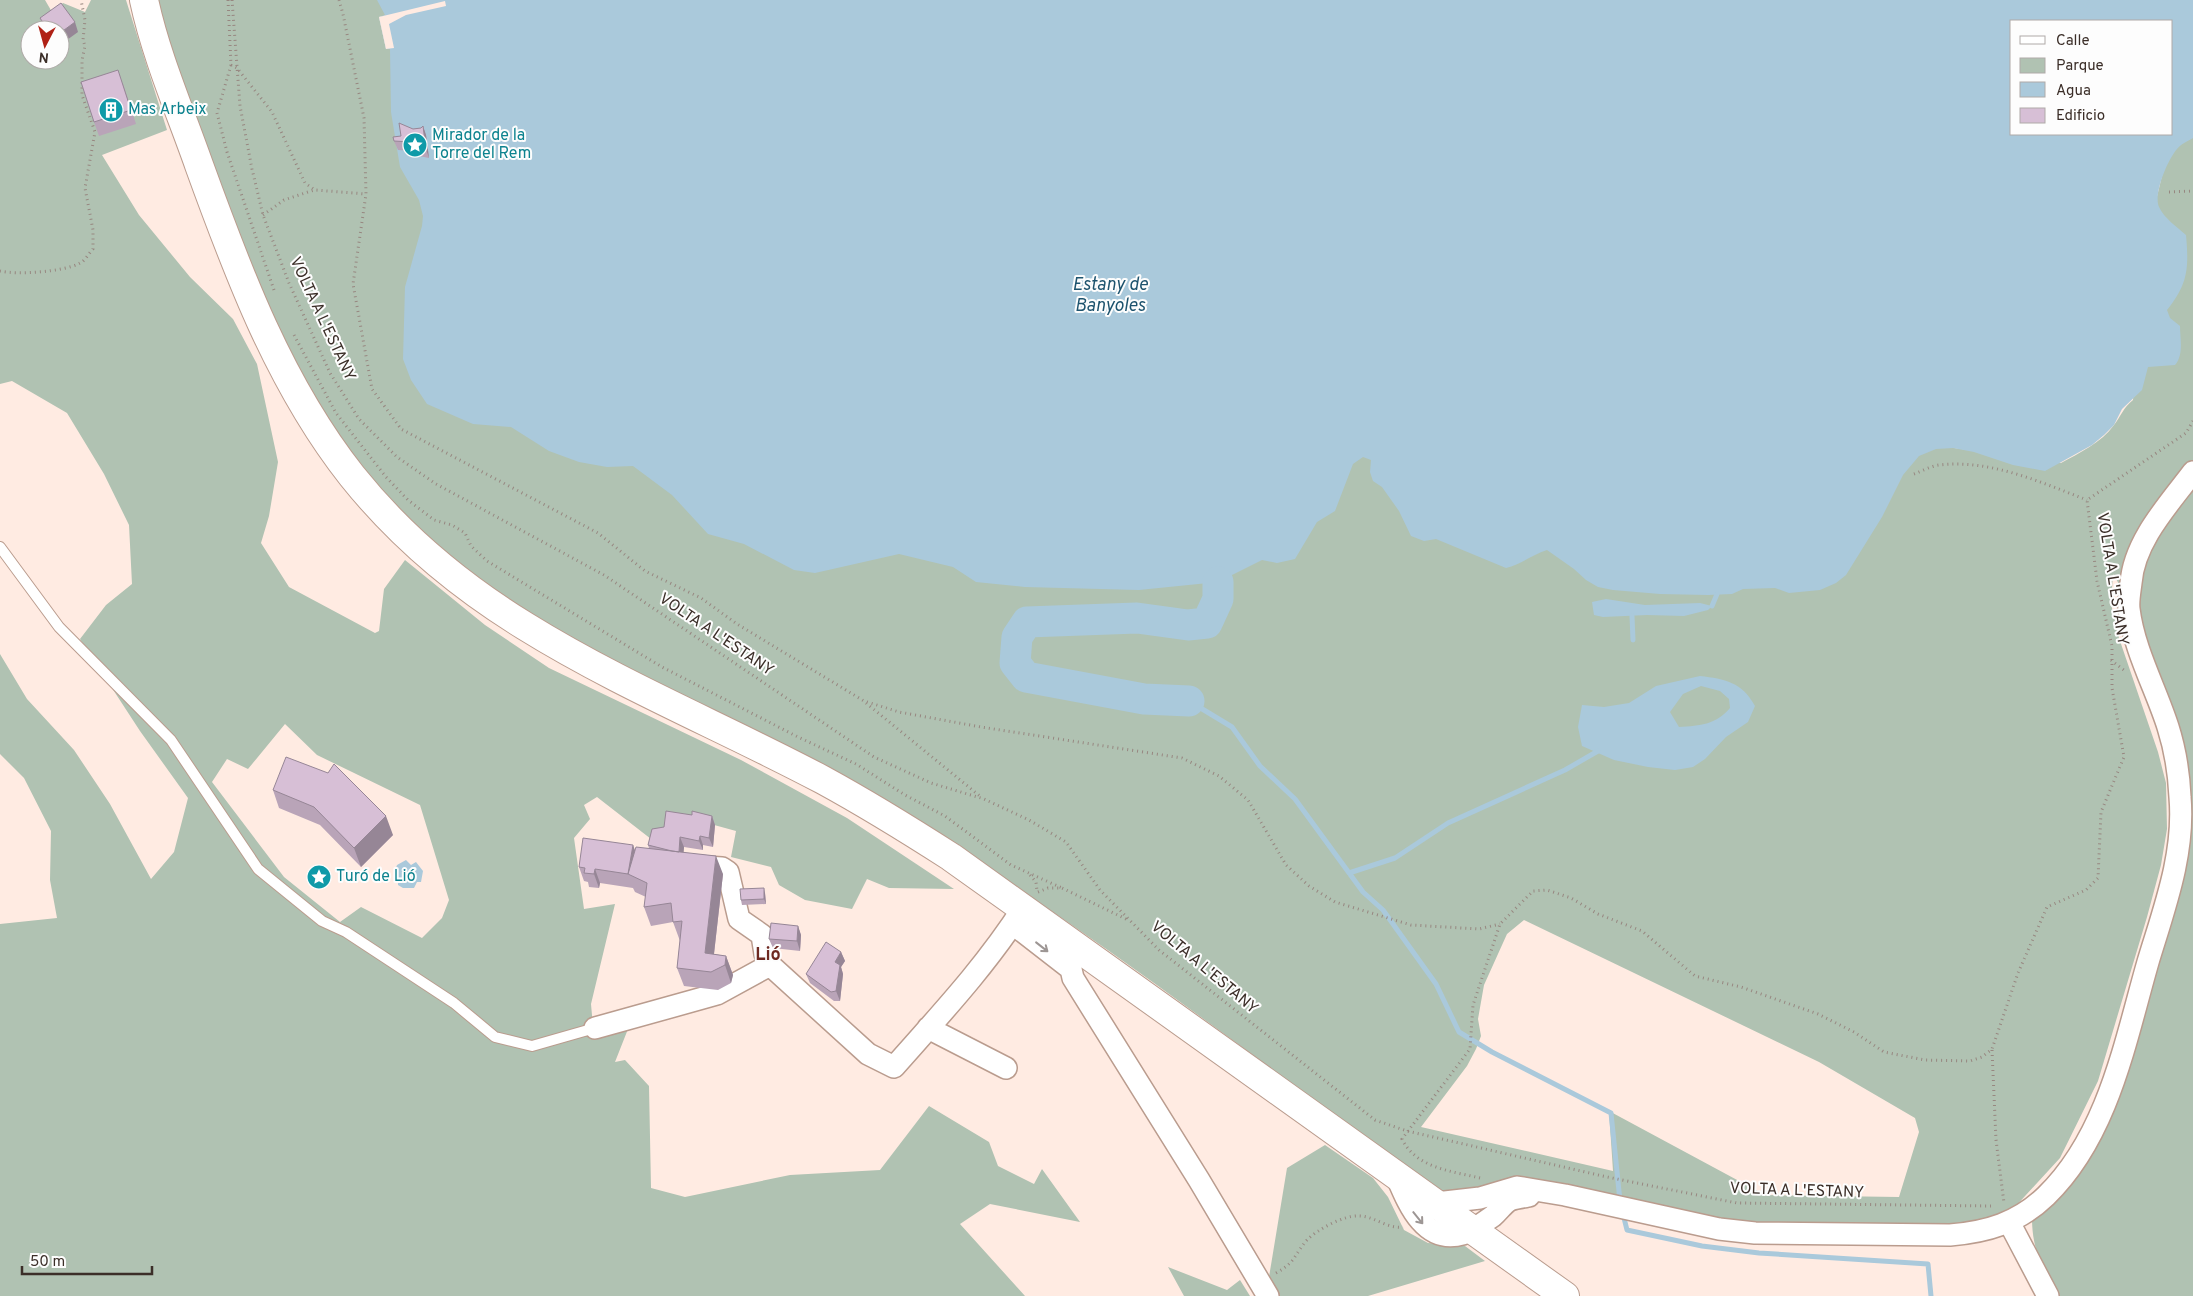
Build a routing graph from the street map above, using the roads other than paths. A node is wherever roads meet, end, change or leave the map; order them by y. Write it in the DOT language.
graph roads {
  1 [pos="144,0"];
  2 [pos="2193,472"];
  3 [pos="0,547"];
  4 [pos="674,865"];
  5 [pos="1018,916"];
  6 [pos="1072,956"];
  7 [pos="1100,963"];
  8 [pos="770,965"];
  9 [pos="1081,990"];
  10 [pos="595,1028"];
  11 [pos="928,1028"];
  12 [pos="1006,1068"];
  13 [pos="1481,1188"];
  14 [pos="1543,1192"];
  15 [pos="1502,1208"];
  16 [pos="2009,1211"];
  17 [pos="1430,1214"];
  18 [pos="1472,1229"];
  19 [pos="1505,1253"];
  20 [pos="1263,1289"];
  21 [pos="1565,1296"];
  22 [pos="2048,1296"];
  1 -- 5 [label="main road"];
  2 -- 16 [label="street"];
  3 -- 10 [label="lane"];
  4 -- 8 [label="street"];
  5 -- 6 [label="main road"];
  5 -- 11 [label="street"];
  6 -- 7 [label="main road"];
  6 -- 9 [label="street"];
  7 -- 9 [label="street"];
  7 -- 17 [label="main road"];
  8 -- 10 [label="street"];
  8 -- 11 [label="street"];
  9 -- 20 [label="street"];
  11 -- 12 [label="street"];
  13 -- 14 [label="street"];
  13 -- 17 [label="street"];
  13 -- 18 [label="street"];
  14 -- 15 [label="street"];
  14 -- 16 [label="street"];
  15 -- 18 [label="street"];
  15 -- 19 [label="street"];
  16 -- 22 [label="street"];
  17 -- 18 [label="main road"];
  18 -- 19 [label="main road"];
  19 -- 21 [label="main road"];
}
